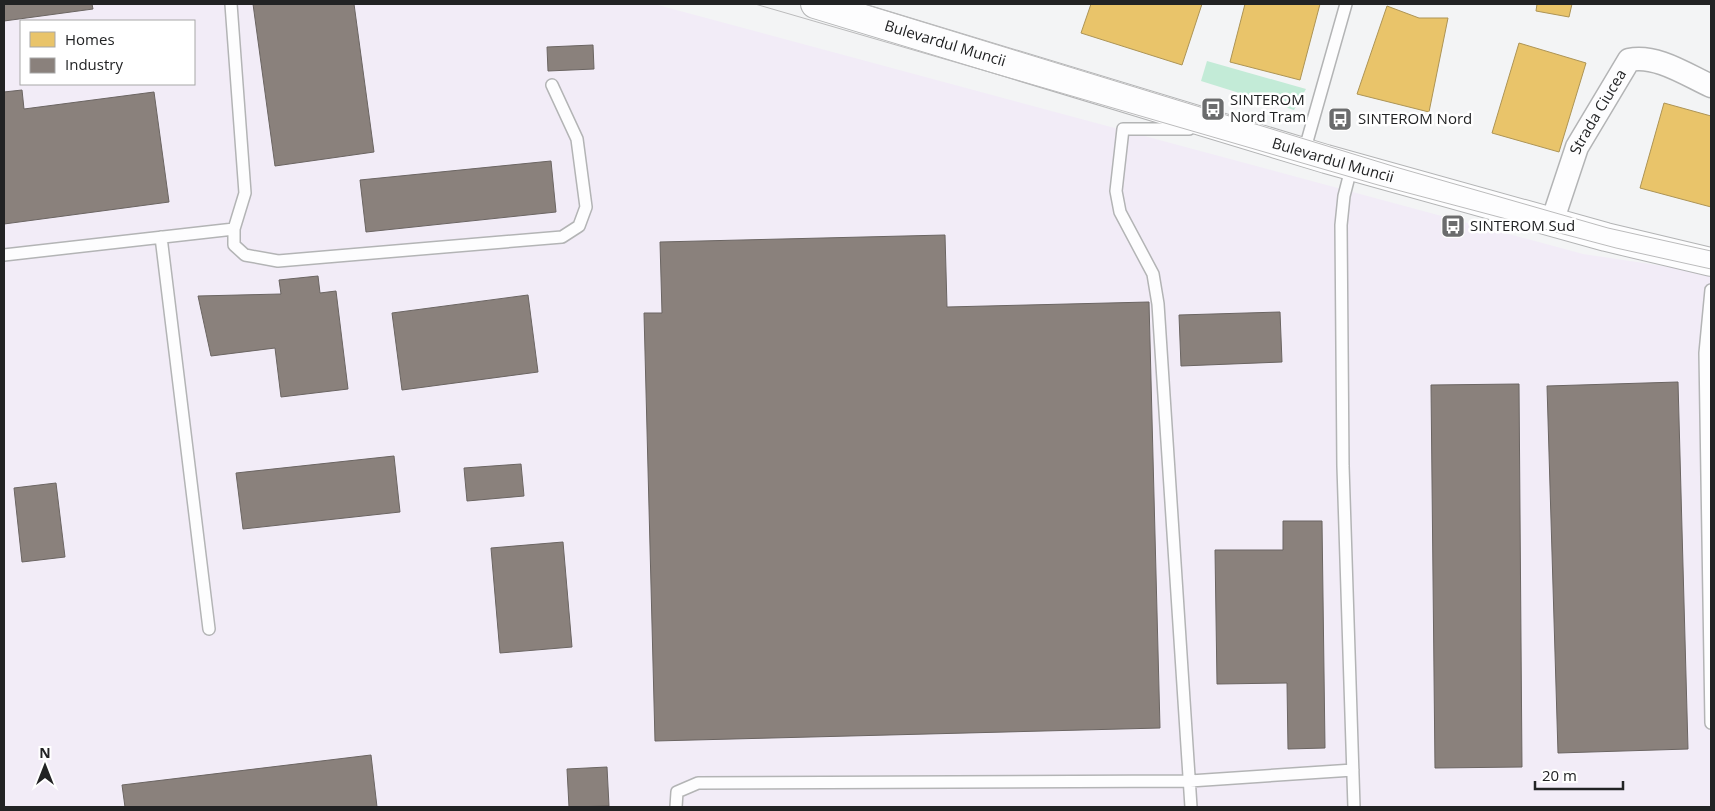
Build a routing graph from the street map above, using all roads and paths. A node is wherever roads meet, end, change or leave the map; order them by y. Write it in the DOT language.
graph roads {
  1 [pos="231,4"];
  2 [pos="815,4"];
  3 [pos="1346,4"];
  4 [pos="552,85"];
  5 [pos="1711,86"];
  6 [pos="1191,116"];
  7 [pos="1304,152"];
  8 [pos="1354,160"];
  9 [pos="1552,222"];
  10 [pos="234,229"];
  11 [pos="161,237"];
  12 [pos="4,255"];
  13 [pos="1711,262"];
  14 [pos="1711,290"];
  15 [pos="210,629"];
  16 [pos="1711,723"];
  17 [pos="1353,770"];
  18 [pos="1190,781"];
  19 [pos="676,807"];
  20 [pos="1191,807"];
  21 [pos="1354,807"];
  1 -- 10 [label="lane"];
  2 -- 6 [label="main road, Bulevardul Muncii"];
  3 -- 7 [label="lane"];
  4 -- 10 [label="lane"];
  5 -- 9 [label="street, Strada Ciucea"];
  6 -- 7 [label="main road, Bulevardul Muncii"];
  6 -- 18 [label="lane"];
  7 -- 8 [label="main road, Bulevardul Muncii"];
  8 -- 9 [label="main road, Bulevardul Muncii"];
  8 -- 17 [label="lane"];
  9 -- 13 [label="main road, Bulevardul Muncii"];
  10 -- 11 [label="lane"];
  11 -- 12 [label="lane"];
  11 -- 15 [label="lane"];
  14 -- 16 [label="lane"];
  17 -- 18 [label="lane"];
  17 -- 21 [label="lane"];
  18 -- 19 [label="lane"];
  18 -- 20 [label="lane"];
}
